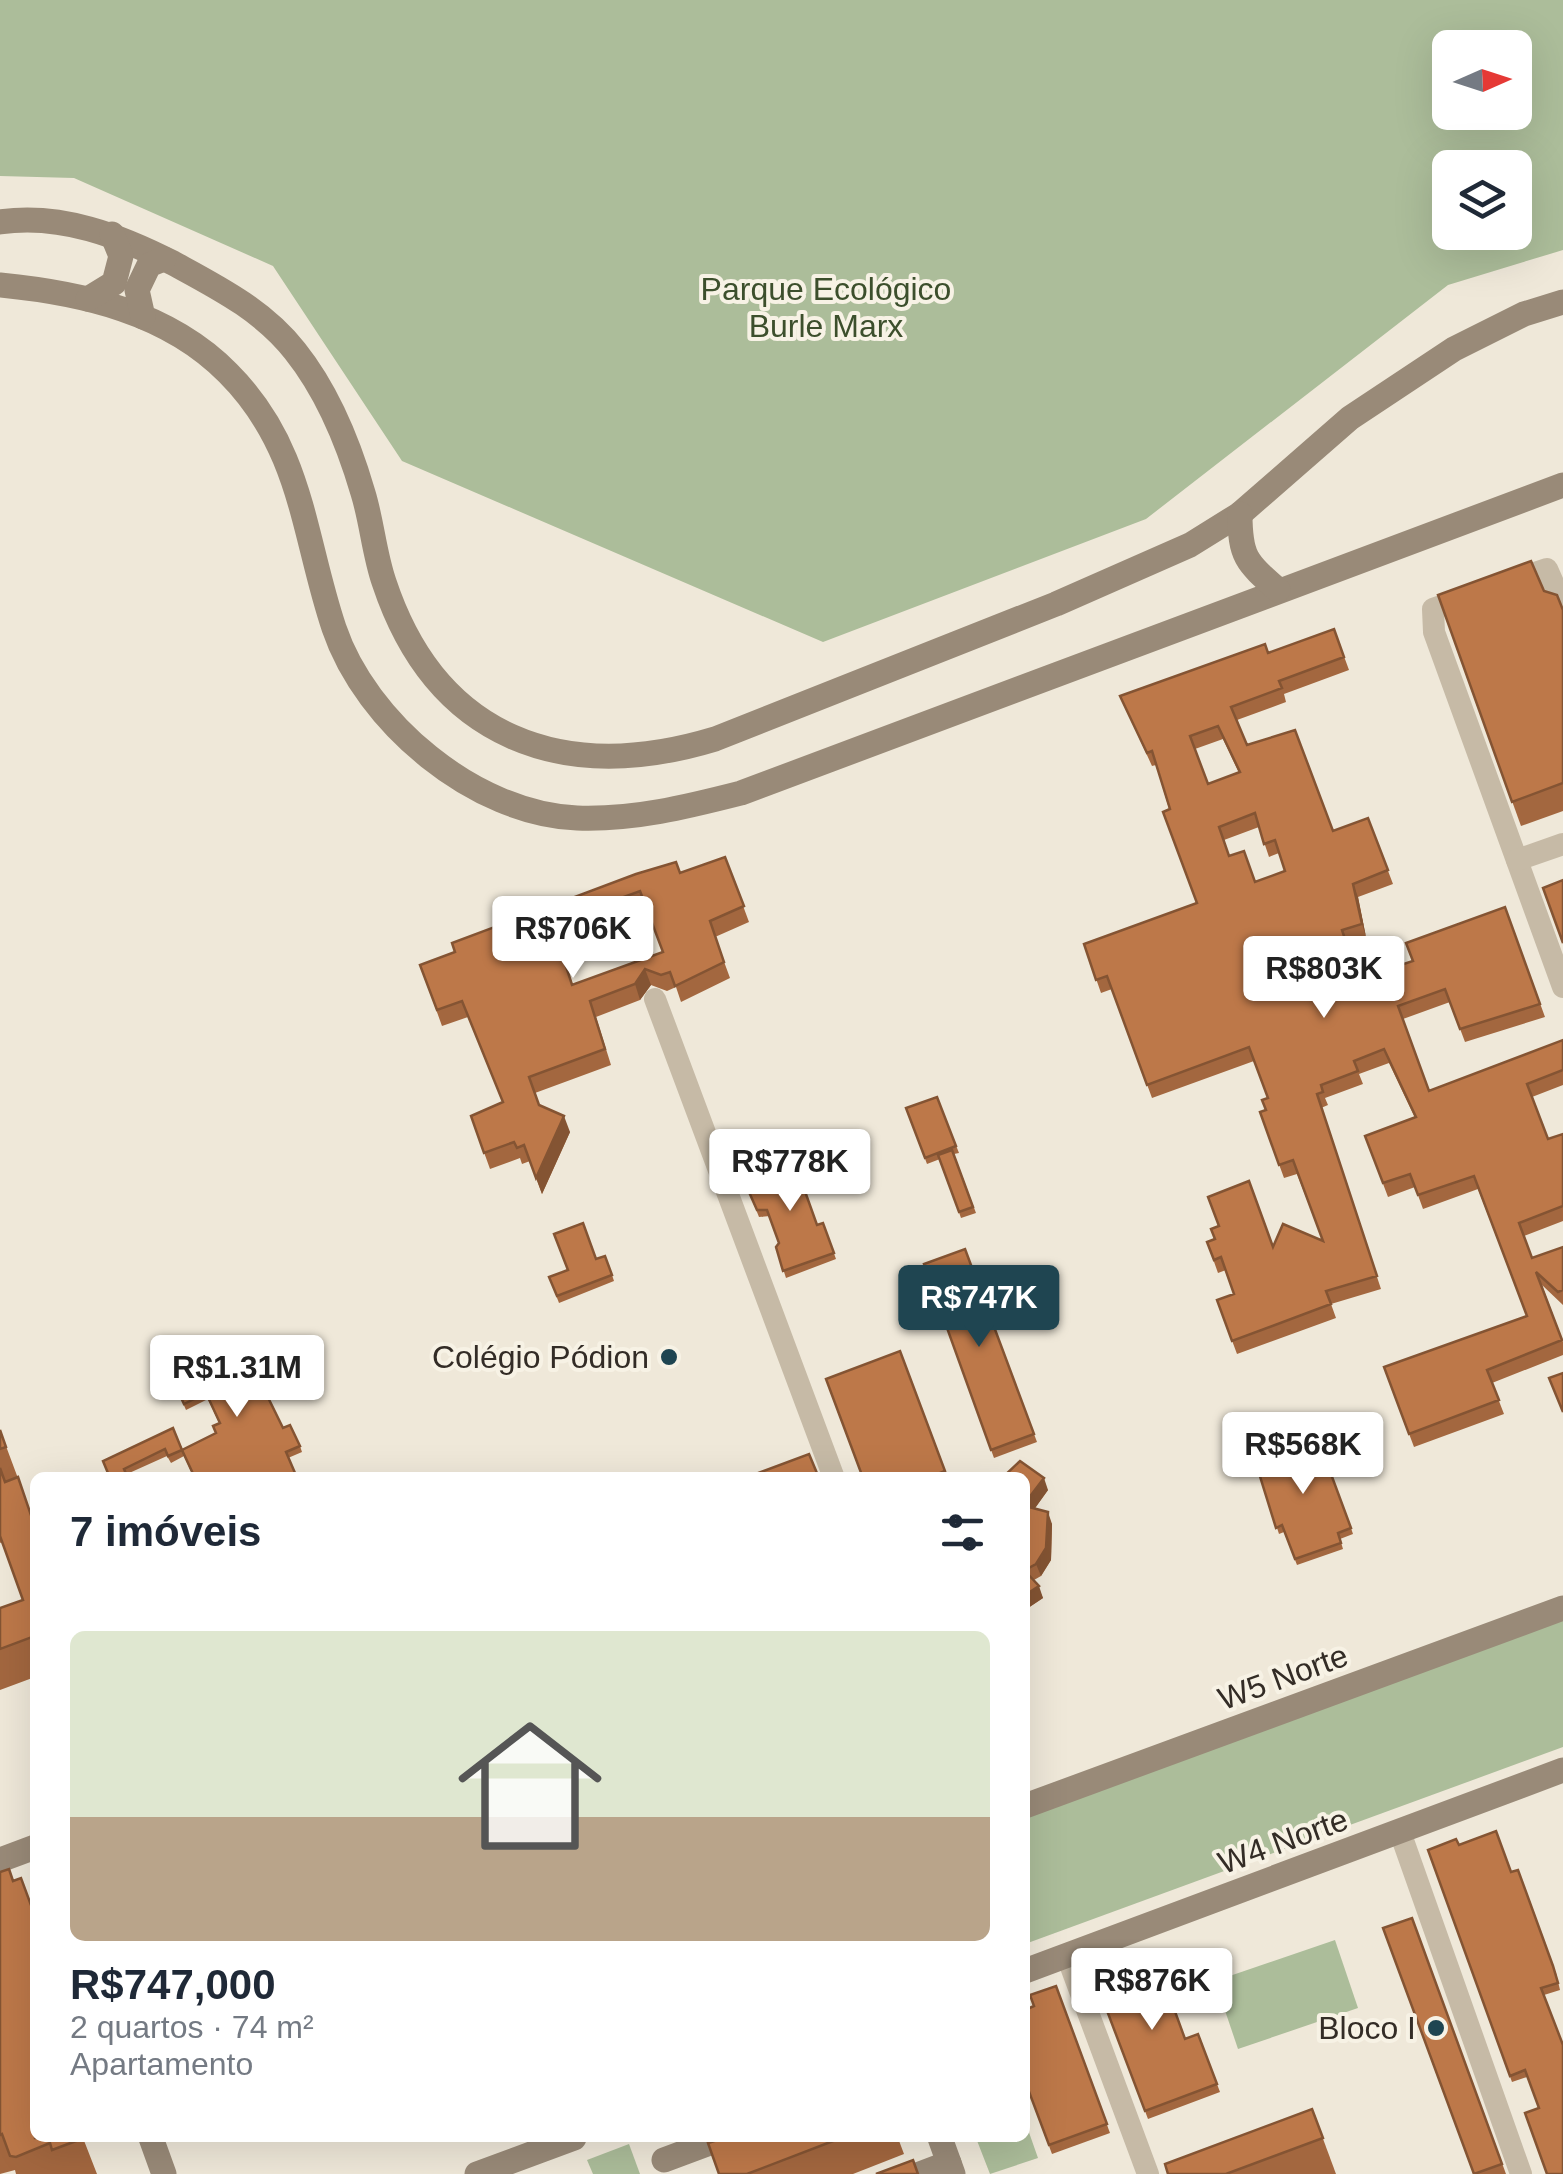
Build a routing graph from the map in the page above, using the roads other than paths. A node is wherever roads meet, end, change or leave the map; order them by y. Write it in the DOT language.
graph roads {
  1 [pos="0,222"];
  2 [pos="112,234"];
  3 [pos="164,258"];
  4 [pos="0,285"];
  5 [pos="88,299"];
  6 [pos="1563,302"];
  7 [pos="143,317"];
  8 [pos="1563,485"];
  9 [pos="1240,514"];
  10 [pos="1278,590"];
  11 [pos="1563,604"];
  12 [pos="1563,844"];
  13 [pos="1518,860"];
  14 [pos="1563,987"];
  15 [pos="656,999"];
  16 [pos="832,1472"];
  17 [pos="1563,1608"];
  18 [pos="1563,1770"];
  19 [pos="1030,1804"];
  20 [pos="1400,1832"];
  21 [pos="30,1849"];
  22 [pos="0,1860"];
  23 [pos="1067,1956"];
  24 [pos="1030,1969"];
  25 [pos="152,2142"];
  26 [pos="563,2142"];
  27 [pos="710,2142"];
  28 [pos="941,2142"];
  29 [pos="663,2157"];
  30 [pos="951,2168"];
  31 [pos="164,2174"];
  32 [pos="479,2174"];
  33 [pos="920,2174"];
  34 [pos="1148,2174"];
  35 [pos="1521,2174"];
  1 -- 2 [label="street"];
  2 -- 3 [label="street"];
  2 -- 5 [label="street"];
  3 -- 7 [label="street"];
  3 -- 9 [label="street"];
  4 -- 5 [label="street"];
  5 -- 7 [label="street"];
  6 -- 9 [label="street"];
  7 -- 10 [label="street"];
  8 -- 10 [label="street"];
  9 -- 10 [label="street"];
  11 -- 13 [label="street"];
  12 -- 13 [label="street"];
  13 -- 14 [label="street"];
  15 -- 16 [label="street"];
  17 -- 19 [label="street, W5 Norte"];
  18 -- 20 [label="street, W4 Norte"];
  20 -- 23 [label="street, W4 Norte"];
  20 -- 35 [label="street"];
  21 -- 22 [label="street"];
  23 -- 24 [label="street, W4 Norte"];
  23 -- 34 [label="street"];
  25 -- 31 [label="street"];
  26 -- 32 [label="street"];
  27 -- 29 [label="street"];
  28 -- 30 [label="street"];
  30 -- 33 [label="street"];
}
